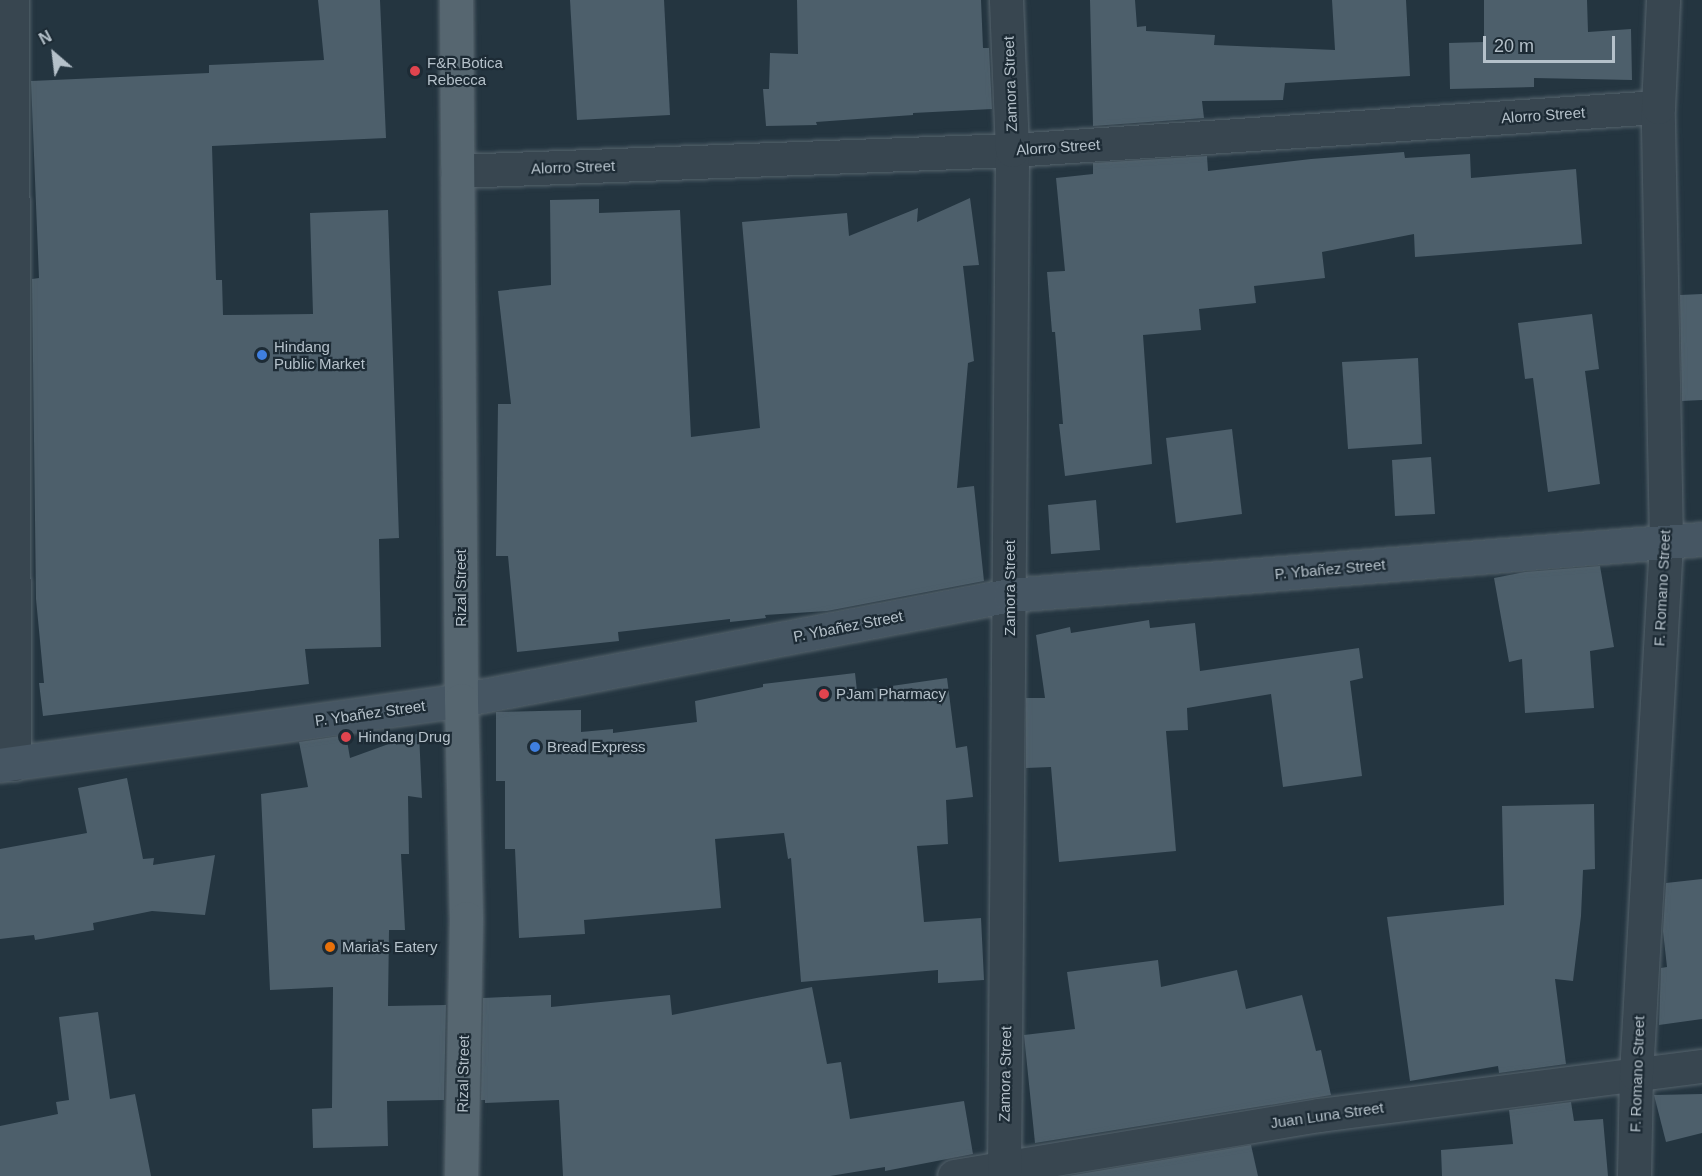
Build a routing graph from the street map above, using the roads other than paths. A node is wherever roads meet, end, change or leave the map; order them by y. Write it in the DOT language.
graph roads {
  1 [pos="12,0"];
  2 [pos="456,0"];
  3 [pos="1006,0"];
  4 [pos="1664,0"];
  5 [pos="1658,107"];
  6 [pos="1012,150"];
  7 [pos="457,171"];
  8 [pos="1702,539"];
  9 [pos="1666,542"];
  10 [pos="1010,595"];
  11 [pos="461,700"];
  12 [pos="7,764"];
  13 [pos="1702,1066"];
  14 [pos="1636,1074"];
  15 [pos="1004,1171"];
  16 [pos="461,1176"];
  17 [pos="954,1176"];
  18 [pos="1634,1176"];
  1 -- 12 [label="street"];
  2 -- 7 [label="main road, Rizal Street"];
  3 -- 6 [label="street, Zamora Street"];
  4 -- 5 [label="street, F. Romano Street"];
  5 -- 6 [label="street, Alorro Street"];
  5 -- 9 [label="street, F. Romano Street"];
  6 -- 7 [label="street, Alorro Street"];
  6 -- 10 [label="street, Zamora Street"];
  7 -- 11 [label="main road, Rizal Street"];
  8 -- 9 [label="street, P. Ybañez Street"];
  9 -- 10 [label="street, P. Ybañez Street"];
  9 -- 14 [label="street, F. Romano Street"];
  10 -- 11 [label="street, P. Ybañez Street"];
  10 -- 15 [label="street, Zamora Street"];
  11 -- 12 [label="street, P. Ybañez Street"];
  11 -- 16 [label="main road, Rizal Street"];
  13 -- 14 [label="street, Juan Luna Street"];
  14 -- 15 [label="street, Juan Luna Street"];
  14 -- 18 [label="street, F. Romano Street"];
  15 -- 17 [label="street, Juan Luna Street"];
}
